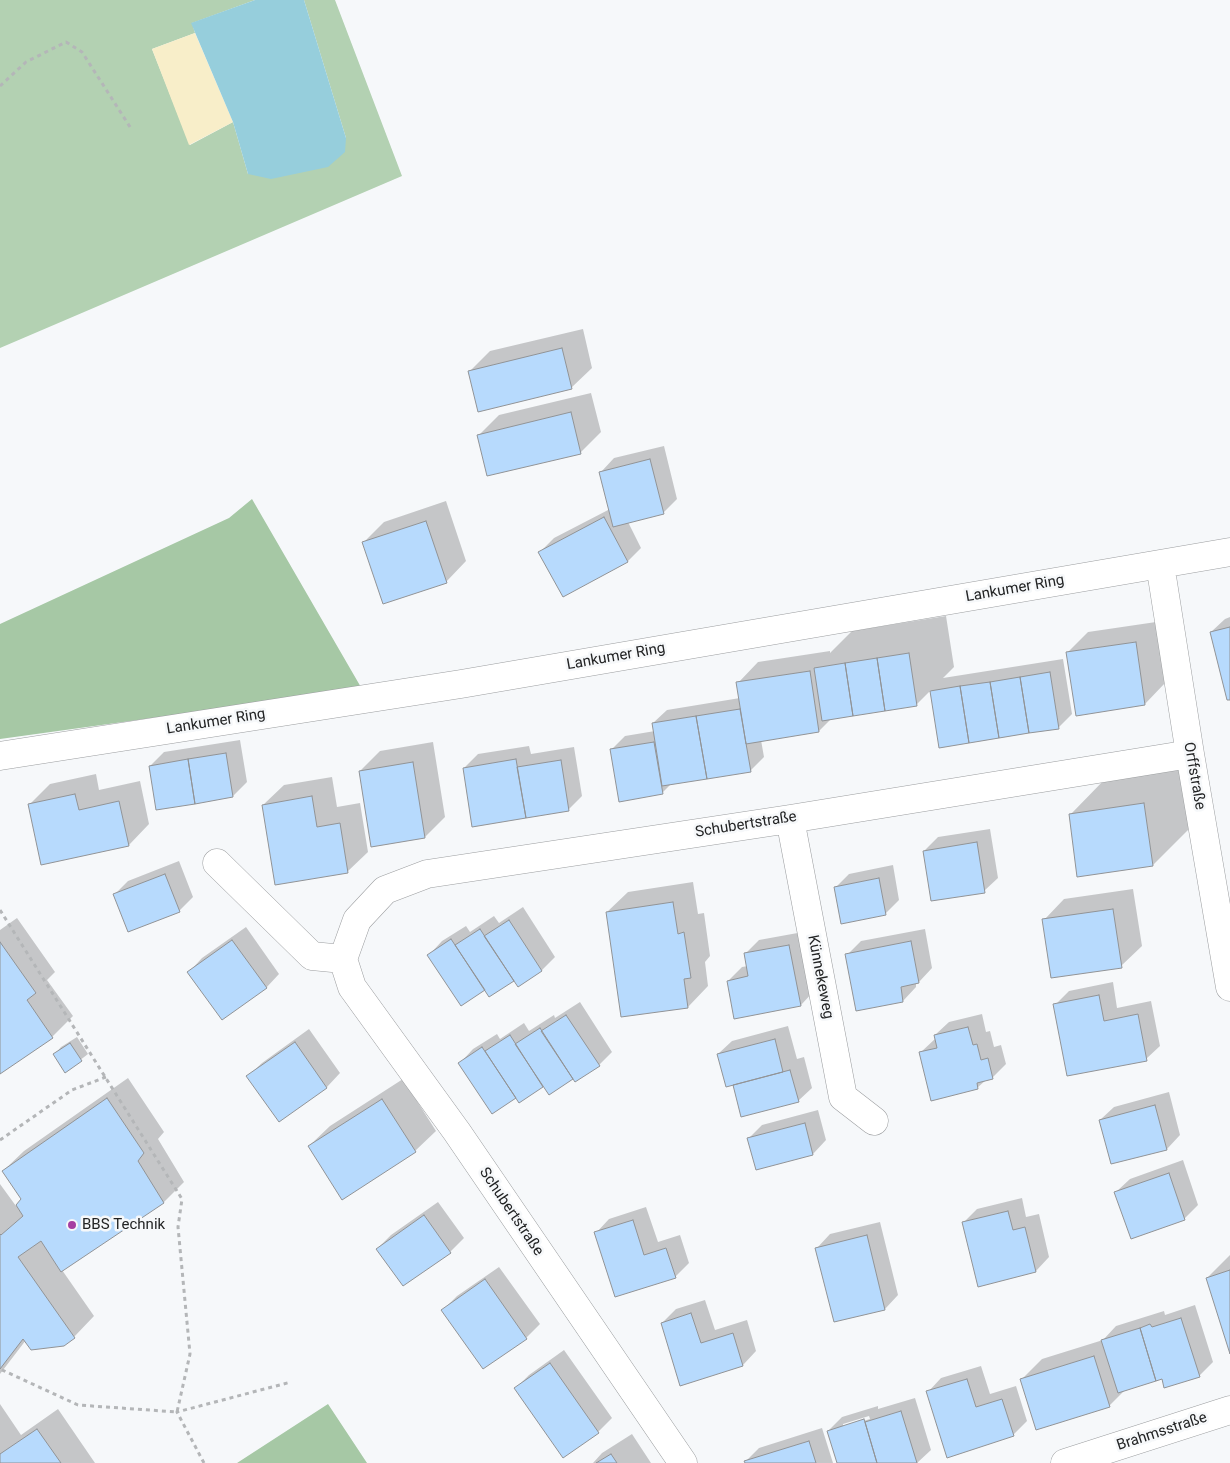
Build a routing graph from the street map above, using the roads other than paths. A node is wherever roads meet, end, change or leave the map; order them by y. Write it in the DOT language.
graph roads {
  1 [pos="1230,552"];
  2 [pos="1160,564"];
  3 [pos="1190,754"];
  4 [pos="0,756"];
  5 [pos="790,819"];
  6 [pos="217,863"];
  7 [pos="344,959"];
  8 [pos="1230,988"];
  9 [pos="874,1121"];
  10 [pos="1230,1410"];
  11 [pos="683,1463"];
  12 [pos="1065,1463"];
  1 -- 2 [label="street, Lankumer Ring"];
  2 -- 3 [label="street, Orffstraße"];
  2 -- 4 [label="street, Lankumer Ring"];
  3 -- 5 [label="street, Schubertstraße"];
  3 -- 8 [label="street, Orffstraße"];
  5 -- 7 [label="street, Schubertstraße"];
  5 -- 9 [label="street, Künnekeweg"];
  6 -- 7 [label="street"];
  7 -- 11 [label="street, Schubertstraße"];
  10 -- 12 [label="street, Brahmsstraße"];
}
